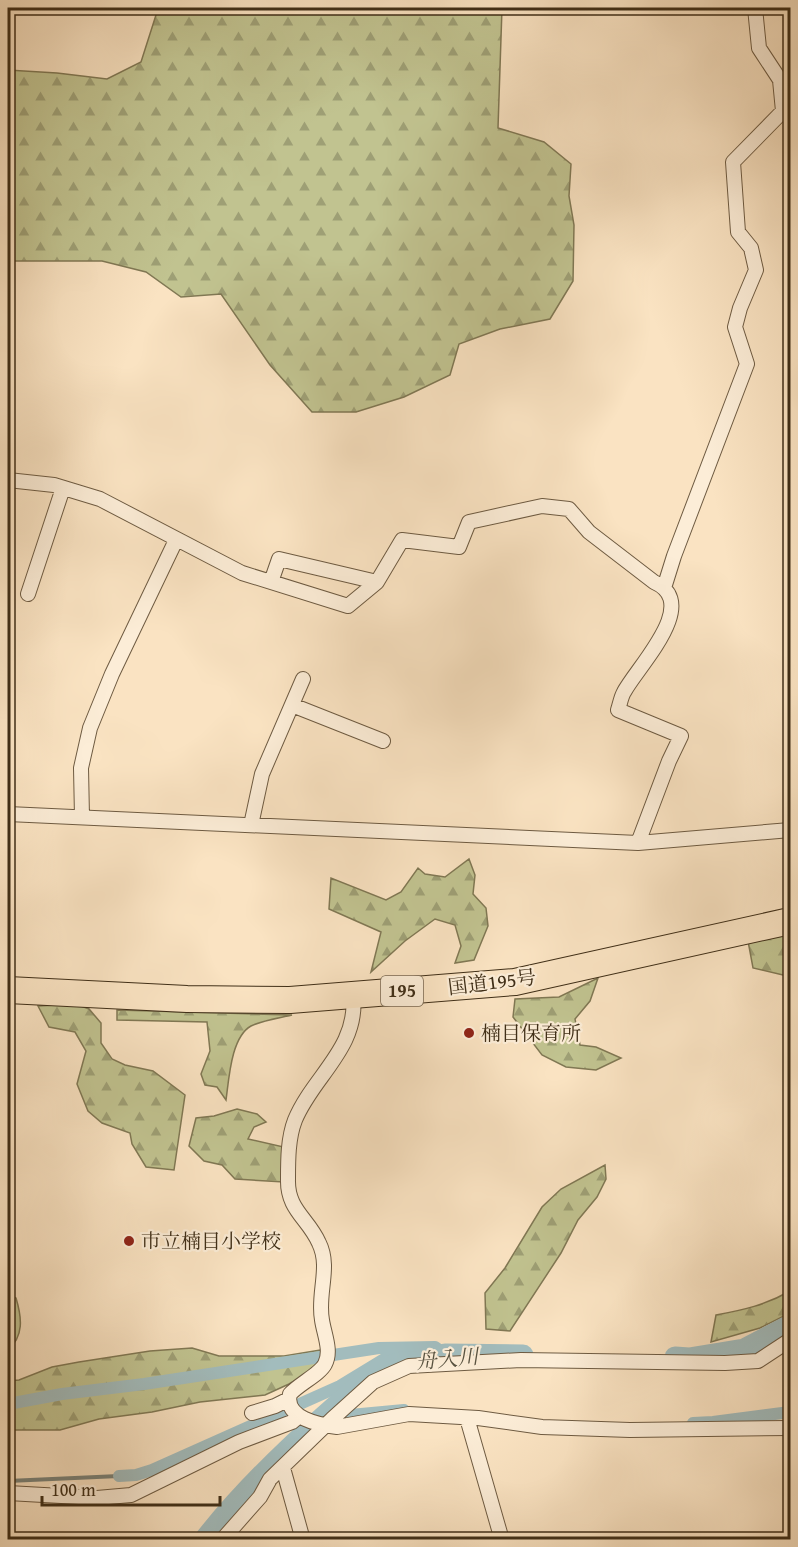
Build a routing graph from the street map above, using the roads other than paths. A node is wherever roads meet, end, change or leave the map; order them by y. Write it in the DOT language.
graph roads {
  1 [pos="755,8"];
  2 [pos="8,480"];
  3 [pos="63,488"];
  4 [pos="176,540"];
  5 [pos="271,582"];
  6 [pos="377,582"];
  7 [pos="664,588"];
  8 [pos="28,594"];
  9 [pos="303,679"];
  10 [pos="292,705"];
  11 [pos="383,741"];
  12 [pos="8,814"];
  13 [pos="82,817"];
  14 [pos="251,825"];
  15 [pos="790,830"];
  16 [pos="638,843"];
  17 [pos="790,921"];
  18 [pos="8,990"];
  19 [pos="353,995"];
  20 [pos="790,1340"];
  21 [pos="293,1409"];
  22 [pos="252,1413"];
  23 [pos="467,1418"];
  24 [pos="322,1423"];
  25 [pos="790,1428"];
  26 [pos="283,1468"];
  27 [pos="8,1493"];
  28 [pos="222,1539"];
  29 [pos="303,1539"];
  30 [pos="502,1539"];
  1 -- 7 [label="street"];
  2 -- 3 [label="street"];
  3 -- 4 [label="street"];
  3 -- 8 [label="street"];
  4 -- 5 [label="street"];
  4 -- 13 [label="street"];
  5 -- 6 [label="street"];
  5 -- 6 [label="street"];
  6 -- 7 [label="street"];
  7 -- 16 [label="street"];
  9 -- 10 [label="street"];
  10 -- 11 [label="street"];
  10 -- 14 [label="street"];
  12 -- 13 [label="street"];
  13 -- 14 [label="street"];
  14 -- 16 [label="street"];
  15 -- 16 [label="street"];
  17 -- 19 [label="highway, 国道195号 / 195"];
  18 -- 19 [label="highway, 国道195号 / 195"];
  19 -- 21 [label="street"];
  20 -- 24 [label="street"];
  21 -- 22 [label="street"];
  21 -- 24 [label="street"];
  21 -- 27 [label="street"];
  23 -- 24 [label="street"];
  23 -- 25 [label="street"];
  23 -- 30 [label="street"];
  24 -- 26 [label="street"];
  26 -- 28 [label="street"];
  26 -- 29 [label="street"];
}
